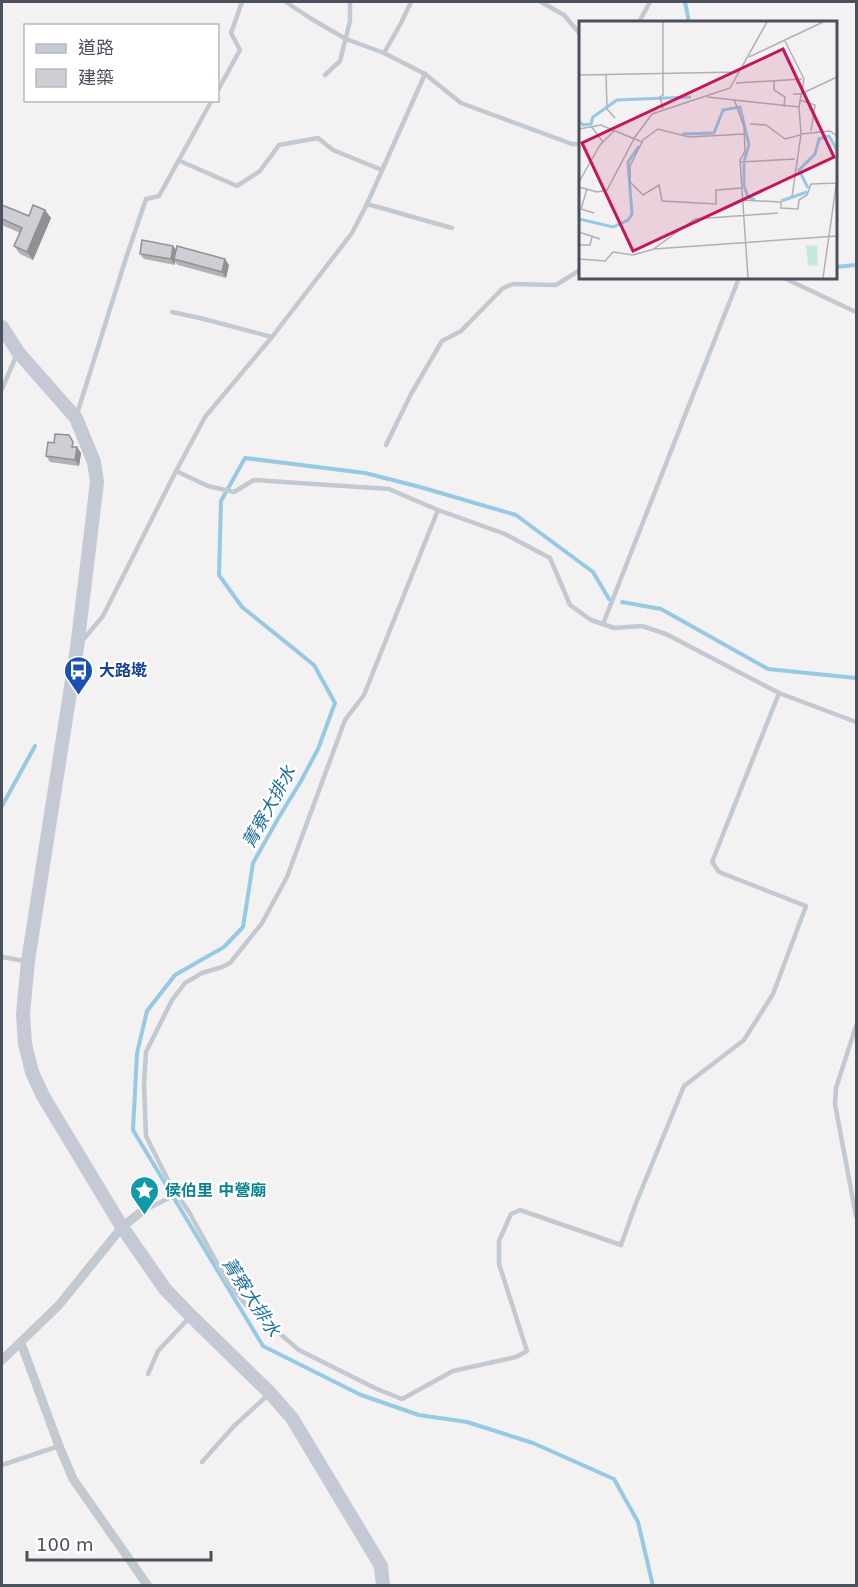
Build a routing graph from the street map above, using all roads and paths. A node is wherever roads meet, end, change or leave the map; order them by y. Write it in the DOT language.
graph roads {
  1 [pos="242,2"];
  2 [pos="286,2"];
  3 [pos="350,2"];
  4 [pos="411,2"];
  5 [pos="541,2"];
  6 [pos="650,2"];
  7 [pos="640,21"];
  8 [pos="579,33"];
  9 [pos="346,39"];
  10 [pos="384,52"];
  11 [pos="425,74"];
  12 [pos="326,75"];
  13 [pos="219,88"];
  14 [pos="211,102"];
  15 [pos="579,144"];
  16 [pos="180,160"];
  17 [pos="382,170"];
  18 [pos="367,204"];
  19 [pos="452,228"];
  20 [pos="579,271"];
  21 [pos="739,279"];
  22 [pos="786,279"];
  23 [pos="172,312"];
  24 [pos="856,312"];
  25 [pos="2,327"];
  26 [pos="272,337"];
  27 [pos="18,352"];
  28 [pos="2,389"];
  29 [pos="76,418"];
  30 [pos="386,445"];
  31 [pos="176,471"];
  32 [pos="438,510"];
  33 [pos="603,624"];
  34 [pos="77,648"];
  35 [pos="779,693"];
  36 [pos="856,721"];
  37 [pos="2,957"];
  38 [pos="28,961"];
  39 [pos="856,1026"];
  40 [pos="175,1195"];
  41 [pos="141,1212"];
  42 [pos="856,1216"];
  43 [pos="122,1227"];
  44 [pos="191,1316"];
  45 [pos="21,1343"];
  46 [pos="2,1360"];
  47 [pos="148,1374"];
  48 [pos="270,1393"];
  49 [pos="59,1446"];
  50 [pos="202,1462"];
  51 [pos="2,1465"];
  52 [pos="148,1586"];
  53 [pos="383,1586"];
  1 -- 13 [label="lane"];
  2 -- 9 [label="lane"];
  3 -- 9 [label="lane"];
  4 -- 10 [label="lane"];
  5 -- 8 [label="lane"];
  6 -- 7 [label="lane"];
  9 -- 10 [label="lane"];
  9 -- 12 [label="lane"];
  10 -- 11 [label="lane"];
  11 -- 15 [label="lane"];
  11 -- 17 [label="lane"];
  14 -- 16 [label="lane"];
  16 -- 17 [label="lane"];
  16 -- 29 [label="lane"];
  17 -- 18 [label="lane"];
  18 -- 19 [label="lane"];
  18 -- 26 [label="lane"];
  20 -- 30 [label="lane"];
  21 -- 33 [label="lane"];
  22 -- 24 [label="lane"];
  23 -- 26 [label="lane"];
  25 -- 27 [label="street"];
  26 -- 31 [label="lane"];
  27 -- 28 [label="lane"];
  27 -- 29 [label="street"];
  29 -- 34 [label="street"];
  31 -- 32 [label="lane"];
  31 -- 34 [label="lane"];
  32 -- 33 [label="lane"];
  32 -- 40 [label="lane"];
  33 -- 35 [label="lane"];
  34 -- 38 [label="street"];
  35 -- 36 [label="lane"];
  35 -- 40 [label="lane"];
  37 -- 38 [label="lane"];
  38 -- 43 [label="street"];
  39 -- 42 [label="lane"];
  40 -- 41 [label="lane"];
  41 -- 43 [label="street"];
  43 -- 44 [label="street"];
  43 -- 45 [label="street"];
  44 -- 47 [label="lane"];
  44 -- 48 [label="street"];
  45 -- 46 [label="street"];
  45 -- 49 [label="street"];
  48 -- 50 [label="lane"];
  48 -- 53 [label="street"];
  49 -- 51 [label="lane"];
  49 -- 52 [label="street"];
}
